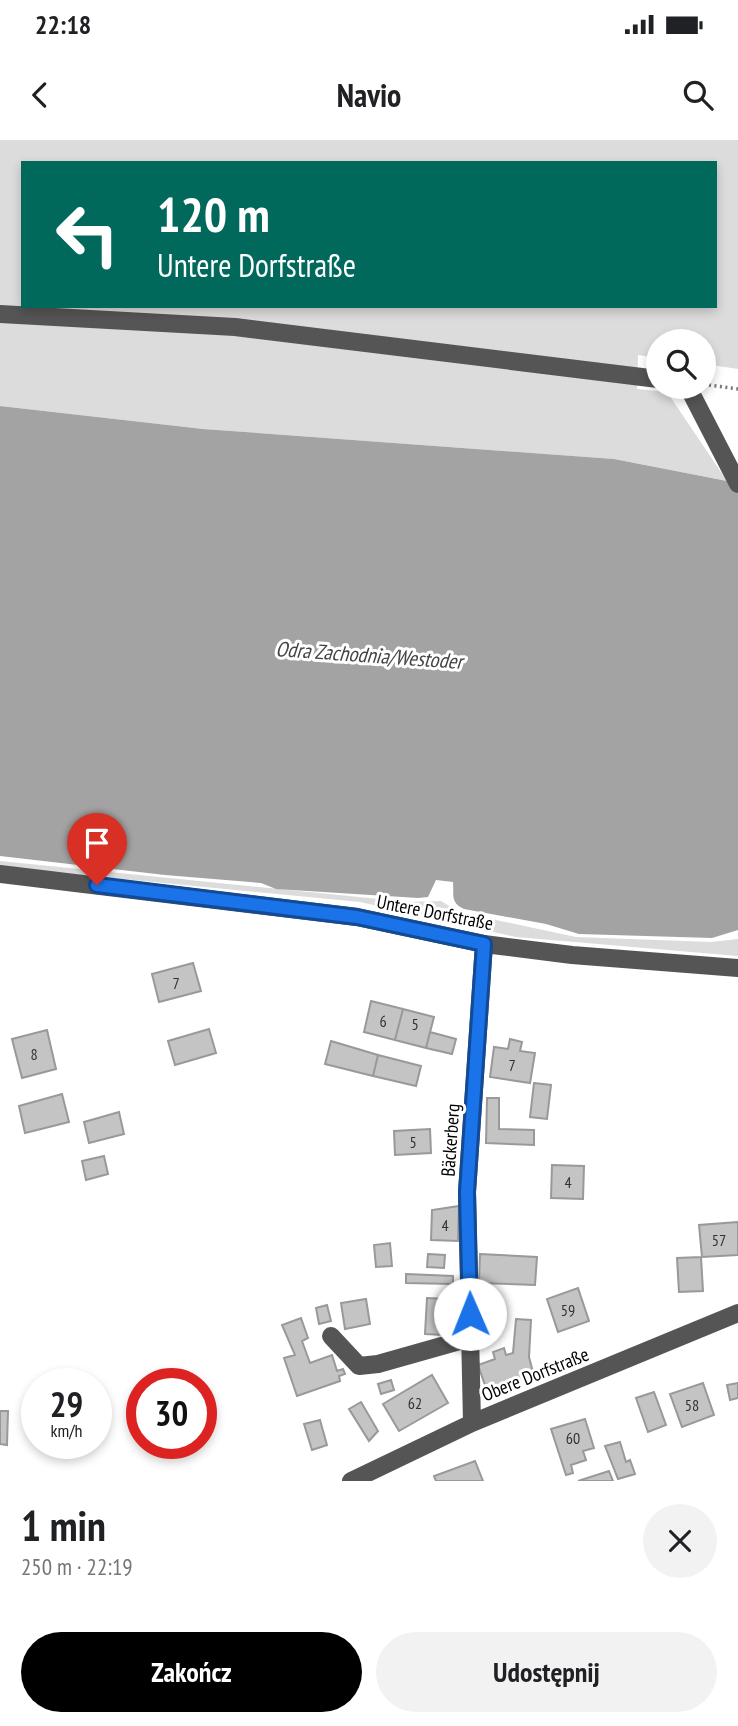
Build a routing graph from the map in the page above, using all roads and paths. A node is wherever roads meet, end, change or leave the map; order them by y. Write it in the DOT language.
graph roads {
  1 [pos="0,314"];
  2 [pos="646,378"];
  3 [pos="716,386"];
  4 [pos="738,389"];
  5 [pos="694,399"];
  6 [pos="738,484"];
  7 [pos="0,874"];
  8 [pos="484,944"];
  9 [pos="738,968"];
  10 [pos="738,1313"];
  11 [pos="331,1336"];
  12 [pos="470,1338"];
  13 [pos="472,1423"];
  14 [pos="351,1481"];
  1 -- 2 [label="street"];
  3 -- 4 [label="path"];
  5 -- 6 [label="street"];
  7 -- 8 [label="street, Untere Dorfstraße"];
  8 -- 9 [label="street, Untere Dorfstraße"];
  8 -- 12 [label="street, Bäckerberg"];
  10 -- 13 [label="street, Obere Dorfstraße"];
  11 -- 12 [label="street"];
  12 -- 13 [label="street, Bäckerberg"];
  13 -- 14 [label="street, Obere Dorfstraße"];
}
